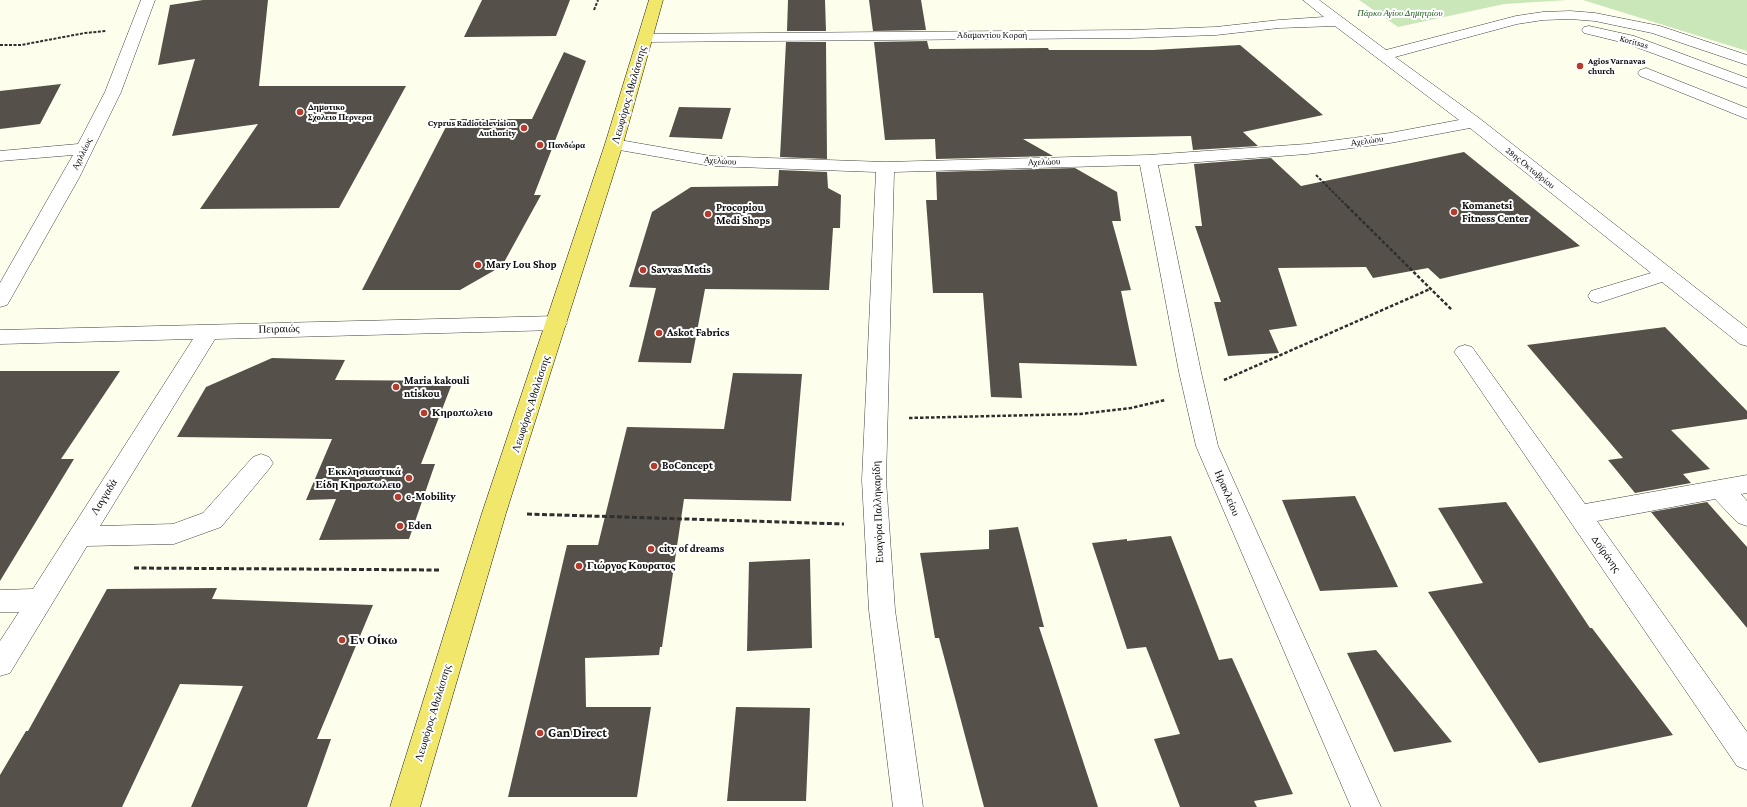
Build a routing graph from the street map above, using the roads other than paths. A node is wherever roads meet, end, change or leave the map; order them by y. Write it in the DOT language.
graph roads {
  1 [pos="148,0"];
  2 [pos="656,0"];
  3 [pos="1310,0"];
  4 [pos="1516,20"];
  5 [pos="1339,22"];
  6 [pos="645,38"];
  7 [pos="1384,55"];
  8 [pos="1747,60"];
  9 [pos="1646,73"];
  10 [pos="1747,82"];
  11 [pos="1747,114"];
  12 [pos="1473,122"];
  13 [pos="614,144"];
  14 [pos="85,149"];
  15 [pos="0,156"];
  16 [pos="1148,160"];
  17 [pos="885,167"];
  18 [pos="1664,275"];
  19 [pos="1598,296"];
  20 [pos="0,300"];
  21 [pos="557,323"];
  22 [pos="209,331"];
  23 [pos="0,337"];
  24 [pos="1747,340"];
  25 [pos="1465,352"];
  26 [pos="261,463"];
  27 [pos="1747,484"];
  28 [pos="1720,489"];
  29 [pos="1579,515"];
  30 [pos="1747,516"];
  31 [pos="80,536"];
  32 [pos="39,600"];
  33 [pos="0,601"];
  34 [pos="0,664"];
  35 [pos="1747,756"];
  36 [pos="405,807"];
  37 [pos="908,807"];
  38 [pos="1366,807"];
  1 -- 14 [label="street, Αχιλλέως"];
  2 -- 6 [label="main road, Λεωφόρος Αθαλάσσης"];
  3 -- 5 [label="street, 28ης Οκτωβρίου"];
  4 -- 7 [label="street, Koritsas"];
  4 -- 8 [label="street, Koritsas"];
  4 -- 10 [label="street, Koritsas"];
  5 -- 6 [label="street, Αδαμαντίου Κοραή"];
  5 -- 7 [label="street, 28ης Οκτωβρίου"];
  6 -- 13 [label="main road, Λεωφόρος Αθαλάσσης"];
  7 -- 12 [label="street, 28ης Οκτωβρίου"];
  9 -- 11 [label="street"];
  12 -- 16 [label="street, Αχελώου"];
  12 -- 18 [label="street, 28ης Οκτωβρίου"];
  13 -- 17 [label="street, Αχελώου"];
  13 -- 21 [label="main road, Λεωφόρος Αθαλάσσης"];
  14 -- 15 [label="street"];
  14 -- 20 [label="street, Αχιλλέως"];
  16 -- 17 [label="street, Αχελώου"];
  16 -- 38 [label="street, Ηρακλείου"];
  17 -- 37 [label="street, Ευαγόρα Παλληκαρίδη"];
  18 -- 19 [label="street"];
  18 -- 24 [label="street, 28ης Οκτωβρίου"];
  21 -- 22 [label="street, Πειραιώς"];
  21 -- 36 [label="main road, Λεωφόρος Αθαλάσσης"];
  22 -- 23 [label="street, Πειραιώς"];
  22 -- 31 [label="street, Λαγγαδά"];
  25 -- 29 [label="street, Δοϊράνης"];
  26 -- 31 [label="street"];
  27 -- 28 [label="street"];
  28 -- 29 [label="street"];
  28 -- 30 [label="street"];
  29 -- 35 [label="street, Δοϊράνης"];
  31 -- 32 [label="street, Λαγγαδά"];
  32 -- 33 [label="street"];
  32 -- 34 [label="street, Λαγγαδά"];
}
